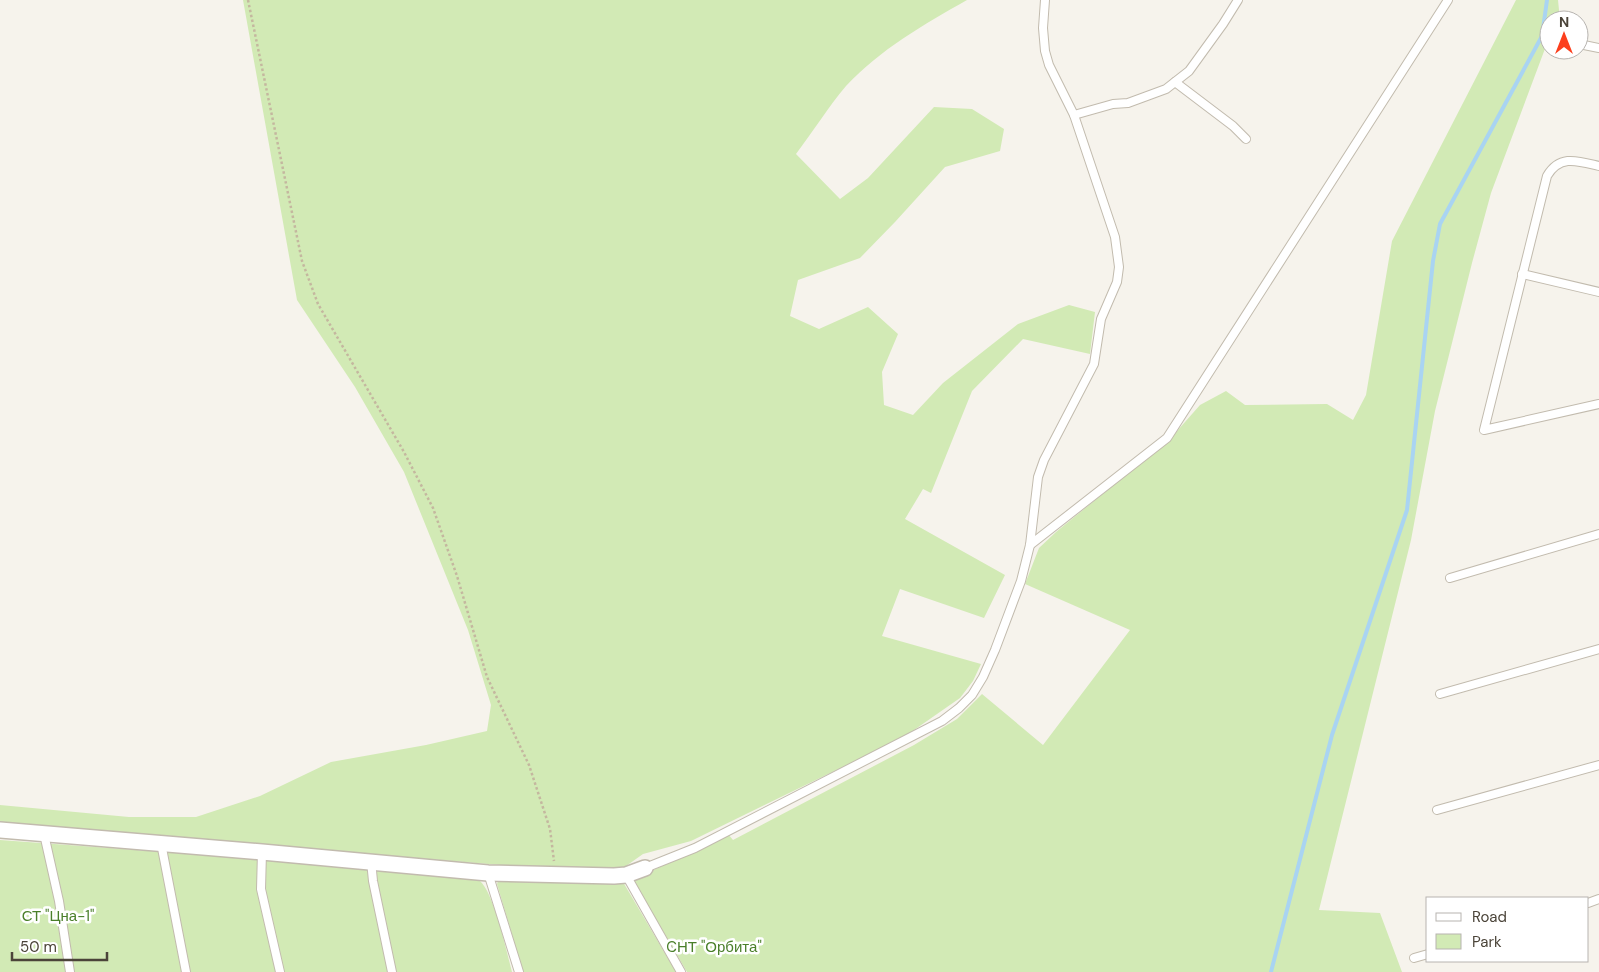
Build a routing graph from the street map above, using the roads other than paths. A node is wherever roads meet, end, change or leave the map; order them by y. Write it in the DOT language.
graph roads {
  1 [pos="1044,0"];
  2 [pos="1238,0"];
  3 [pos="1448,0"];
  4 [pos="1175,82"];
  5 [pos="1074,115"];
  6 [pos="1246,138"];
  7 [pos="1599,166"];
  8 [pos="1522,274"];
  9 [pos="1599,292"];
  10 [pos="1599,404"];
  11 [pos="1599,534"];
  12 [pos="1030,545"];
  13 [pos="1450,578"];
  14 [pos="1599,649"];
  15 [pos="1440,694"];
  16 [pos="1599,765"];
  17 [pos="1437,810"];
  18 [pos="0,830"];
  19 [pos="44,834"];
  20 [pos="161,843"];
  21 [pos="262,852"];
  22 [pos="371,861"];
  23 [pos="645,868"];
  24 [pos="488,873"];
  25 [pos="626,875"];
  26 [pos="1426,955"];
  27 [pos="1414,958"];
  28 [pos="70,972"];
  29 [pos="186,972"];
  30 [pos="280,972"];
  31 [pos="392,972"];
  32 [pos="519,972"];
  33 [pos="681,972"];
  1 -- 5 [label="lane"];
  2 -- 4 [label="lane"];
  3 -- 12 [label="lane"];
  4 -- 5 [label="lane"];
  4 -- 6 [label="lane"];
  5 -- 12 [label="lane"];
  7 -- 8 [label="lane"];
  8 -- 9 [label="lane"];
  8 -- 10 [label="lane"];
  11 -- 13 [label="lane"];
  12 -- 23 [label="lane"];
  14 -- 15 [label="lane"];
  16 -- 17 [label="lane"];
  18 -- 19 [label="street"];
  19 -- 20 [label="street"];
  19 -- 28 [label="lane"];
  20 -- 21 [label="street"];
  20 -- 29 [label="lane"];
  21 -- 22 [label="street"];
  21 -- 30 [label="lane"];
  22 -- 24 [label="street"];
  22 -- 31 [label="lane"];
  23 -- 25 [label="street"];
  24 -- 25 [label="street"];
  24 -- 32 [label="lane"];
  25 -- 33 [label="lane"];
  26 -- 27 [label="lane"];
}
